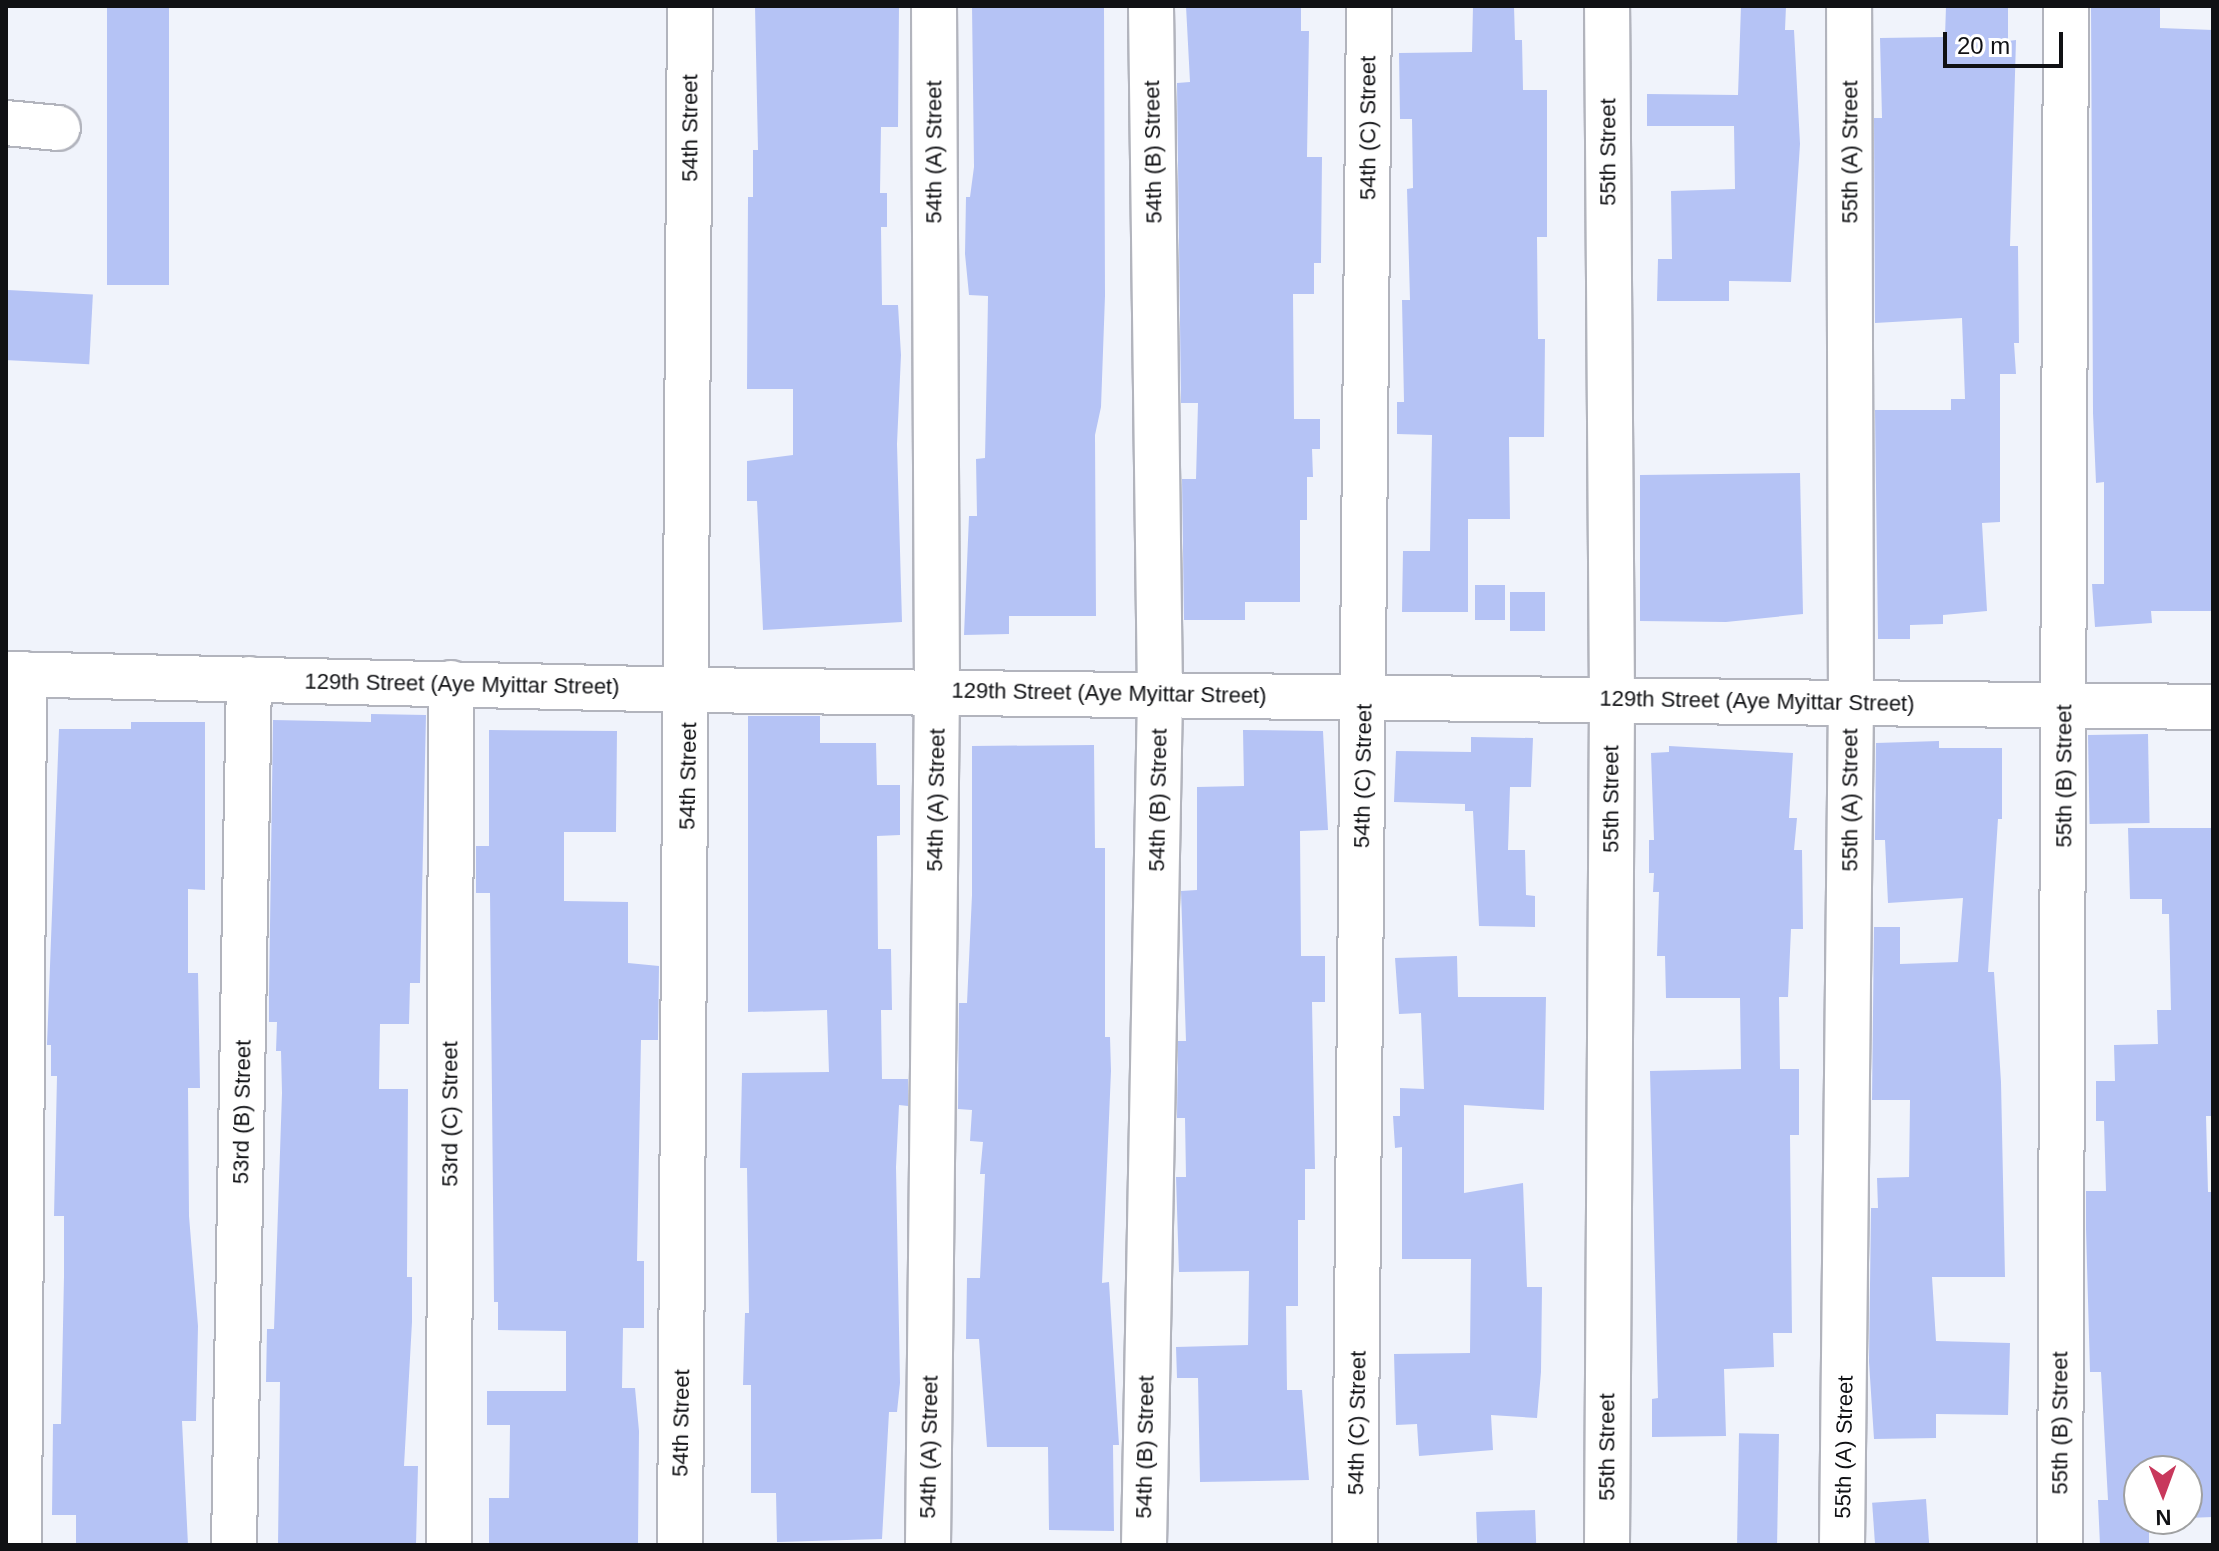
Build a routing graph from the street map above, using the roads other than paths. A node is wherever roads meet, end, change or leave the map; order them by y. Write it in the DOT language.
graph roads {
  1 [pos="690,6"];
  2 [pos="934,6"];
  3 [pos="1151,6"];
  4 [pos="1369,6"];
  5 [pos="1607,6"];
  6 [pos="1849,6"];
  7 [pos="2066,6"];
  8 [pos="6,123"];
  9 [pos="58,128"];
  10 [pos="15,674"];
  11 [pos="249,679"];
  12 [pos="451,683"];
  13 [pos="689,690"];
  14 [pos="937,691"];
  15 [pos="1160,695"];
  16 [pos="1364,696"];
  17 [pos="1612,699"];
  18 [pos="1851,702"];
  19 [pos="2064,705"];
  20 [pos="2213,707"];
  21 [pos="19,1545"];
  22 [pos="234,1545"];
  23 [pos="449,1545"];
  24 [pos="680,1545"];
  25 [pos="928,1545"];
  26 [pos="1144,1545"];
  27 [pos="1355,1545"];
  28 [pos="1607,1545"];
  29 [pos="1842,1545"];
  30 [pos="2060,1545"];
  1 -- 13 [label="street, 54th Street"];
  2 -- 14 [label="street, 54th (A) Street"];
  3 -- 15 [label="street, 54th (B) Street"];
  4 -- 16 [label="street, 54th (C) Street"];
  5 -- 17 [label="street, 55th Street"];
  6 -- 18 [label="street, 55th (A) Street"];
  7 -- 19 [label="street, 55th (B) Street"];
  8 -- 9 [label="street"];
  10 -- 11 [label="street, 129th Street (Aye Myittar Street)"];
  10 -- 21 [label="street"];
  11 -- 12 [label="street, 129th Street (Aye Myittar Street)"];
  11 -- 22 [label="street, 53rd (B) Street"];
  12 -- 13 [label="street, 129th Street (Aye Myittar Street)"];
  12 -- 23 [label="street, 53rd (C) Street"];
  13 -- 14 [label="street, 129th Street (Aye Myittar Street)"];
  13 -- 24 [label="street, 54th Street"];
  14 -- 15 [label="street, 129th Street (Aye Myittar Street)"];
  14 -- 25 [label="street, 54th (A) Street"];
  15 -- 16 [label="street, 129th Street (Aye Myittar Street)"];
  15 -- 26 [label="street, 54th (B) Street"];
  16 -- 17 [label="street, 129th Street (Aye Myittar Street)"];
  16 -- 27 [label="street, 54th (C) Street"];
  17 -- 18 [label="street, 129th Street (Aye Myittar Street)"];
  17 -- 28 [label="street, 55th Street"];
  18 -- 19 [label="street, 129th Street (Aye Myittar Street)"];
  18 -- 29 [label="street, 55th (A) Street"];
  19 -- 20 [label="street, 129th Street (Aye Myittar Street)"];
  19 -- 30 [label="street, 55th (B) Street"];
}
